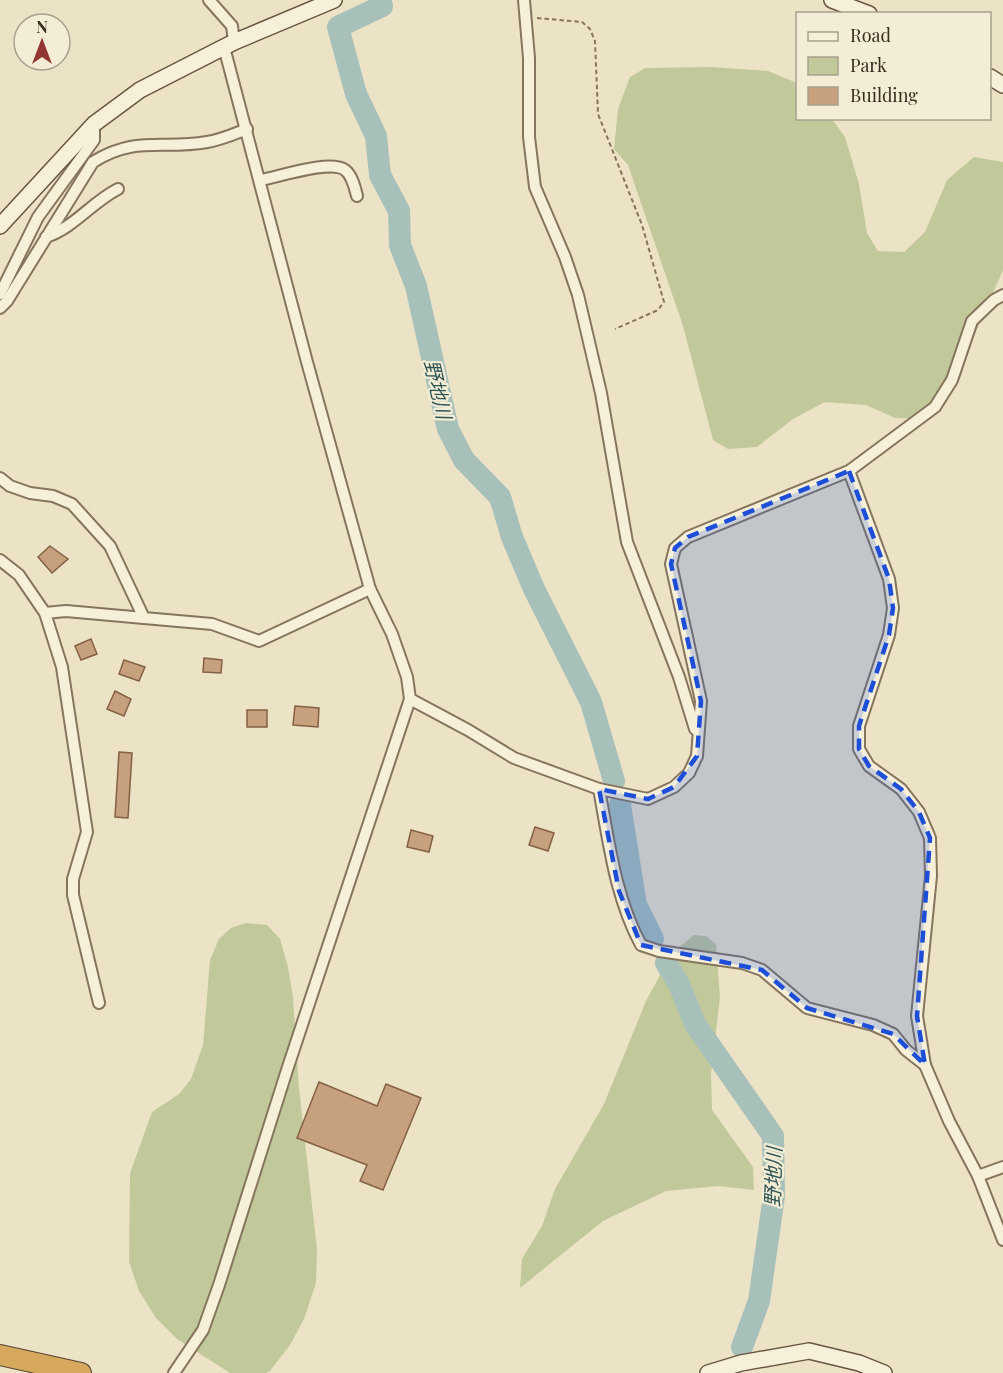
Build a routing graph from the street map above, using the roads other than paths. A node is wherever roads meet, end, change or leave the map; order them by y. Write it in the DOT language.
graph roads {
  1 [pos="209,0"];
  2 [pos="334,0"];
  3 [pos="524,0"];
  4 [pos="832,0"];
  5 [pos="864,12"];
  6 [pos="229,44"];
  7 [pos="94,124"];
  8 [pos="247,129"];
  9 [pos="261,180"];
  10 [pos="118,189"];
  11 [pos="357,196"];
  12 [pos="0,225"];
  13 [pos="46,237"];
  14 [pos="0,294"];
  15 [pos="1003,295"];
  16 [pos="0,308"];
  17 [pos="849,471"];
  18 [pos="0,478"];
  19 [pos="0,560"];
  20 [pos="370,589"];
  21 [pos="45,613"];
  22 [pos="144,618"];
  23 [pos="410,699"];
  24 [pos="697,735"];
  25 [pos="599,789"];
  26 [pos="99,1003"];
  27 [pos="925,1065"];
  28 [pos="1003,1167"];
  29 [pos="978,1176"];
  30 [pos="1003,1240"];
  31 [pos="0,1355"];
  32 [pos="81,1373"];
  33 [pos="174,1373"];
  34 [pos="708,1373"];
  35 [pos="884,1373"];
  1 -- 6 [label="street"];
  2 -- 6 [label="street"];
  3 -- 24 [label="street"];
  4 -- 5 [label="street"];
  6 -- 7 [label="street"];
  6 -- 8 [label="street"];
  7 -- 12 [label="street"];
  7 -- 14 [label="street"];
  8 -- 9 [label="street"];
  8 -- 13 [label="street"];
  9 -- 11 [label="street"];
  9 -- 20 [label="street"];
  10 -- 13 [label="street"];
  13 -- 16 [label="street"];
  15 -- 17 [label="street"];
  17 -- 24 [label="street"];
  17 -- 27 [label="street"];
  18 -- 22 [label="street"];
  19 -- 21 [label="street"];
  20 -- 22 [label="street"];
  20 -- 23 [label="street"];
  21 -- 22 [label="street"];
  21 -- 26 [label="street"];
  23 -- 25 [label="street"];
  23 -- 33 [label="street"];
  24 -- 25 [label="street"];
  25 -- 27 [label="street"];
  27 -- 29 [label="street"];
  28 -- 29 [label="street"];
  29 -- 30 [label="street"];
  31 -- 32 [label="highway"];
  34 -- 35 [label="street"];
}
